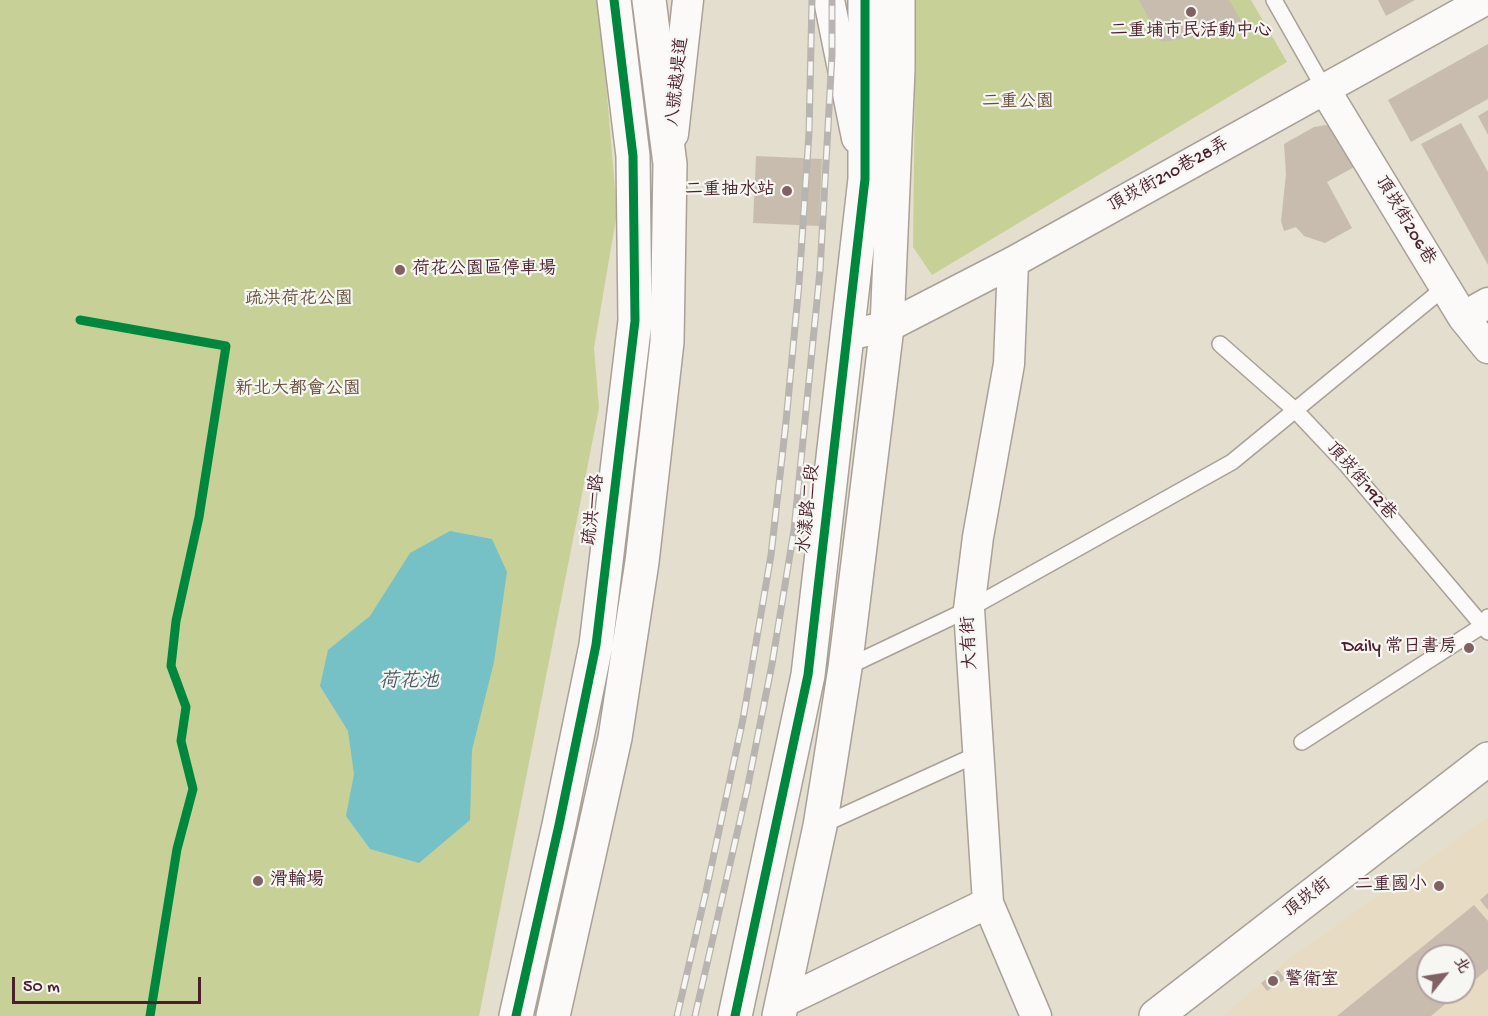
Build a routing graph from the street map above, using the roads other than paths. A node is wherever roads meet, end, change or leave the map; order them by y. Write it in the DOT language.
graph roads {
  1 [pos="614,0"];
  2 [pos="649,0"];
  3 [pos="688,0"];
  4 [pos="829,0"];
  5 [pos="865,0"];
  6 [pos="898,0"];
  7 [pos="1274,0"];
  8 [pos="1485,0"];
  9 [pos="1325,90"];
  10 [pos="670,164"];
  11 [pos="865,179"];
  12 [pos="1013,262"];
  13 [pos="1444,288"];
  14 [pos="1475,310"];
  15 [pos="887,327"];
  16 [pos="846,335"];
  17 [pos="1220,344"];
  18 [pos="1488,348"];
  19 [pos="1296,411"];
  20 [pos="969,609"];
  21 [pos="1486,625"];
  22 [pos="845,668"];
  23 [pos="1302,742"];
  24 [pos="978,754"];
  25 [pos="1488,759"];
  26 [pos="820,826"];
  27 [pos="988,903"];
  28 [pos="780,1010"];
  29 [pos="516,1016"];
  30 [pos="553,1016"];
  31 [pos="735,1016"];
  32 [pos="1036,1016"];
  33 [pos="1156,1016"];
  1 -- 29 [label="street, 疏洪一路"];
  2 -- 10 [label="street"];
  3 -- 10 [label="street, 八號越堤道"];
  4 -- 11 [label="street"];
  5 -- 11 [label="street, 水漾路二段"];
  6 -- 15 [label="street"];
  7 -- 9 [label="lane"];
  8 -- 9 [label="street, 頂崁街210巷28弄"];
  9 -- 12 [label="street, 頂崁街210巷28弄"];
  9 -- 13 [label="street, 頂崁街206巷"];
  10 -- 30 [label="street"];
  11 -- 16 [label="street, 水漾路二段"];
  12 -- 15 [label="street, 頂崁街210巷28弄"];
  12 -- 20 [label="street, 大有街"];
  13 -- 14 [label="street, 頂崁街206巷"];
  13 -- 19 [label="lane"];
  14 -- 18 [label="street, 頂崁街206巷"];
  15 -- 16 [label="street, 頂崁街210巷28弄"];
  15 -- 22 [label="street"];
  16 -- 31 [label="street, 水漾路二段"];
  17 -- 19 [label="lane, 頂崁街192巷"];
  19 -- 20 [label="lane"];
  19 -- 21 [label="lane, 頂崁街192巷"];
  20 -- 22 [label="lane"];
  20 -- 24 [label="street, 大有街"];
  21 -- 23 [label="lane"];
  22 -- 26 [label="street"];
  24 -- 26 [label="lane"];
  24 -- 27 [label="street, 大有街"];
  25 -- 33 [label="street, 頂崁街"];
  26 -- 28 [label="street"];
  27 -- 28 [label="street"];
  27 -- 32 [label="street, 大有街"];
}
